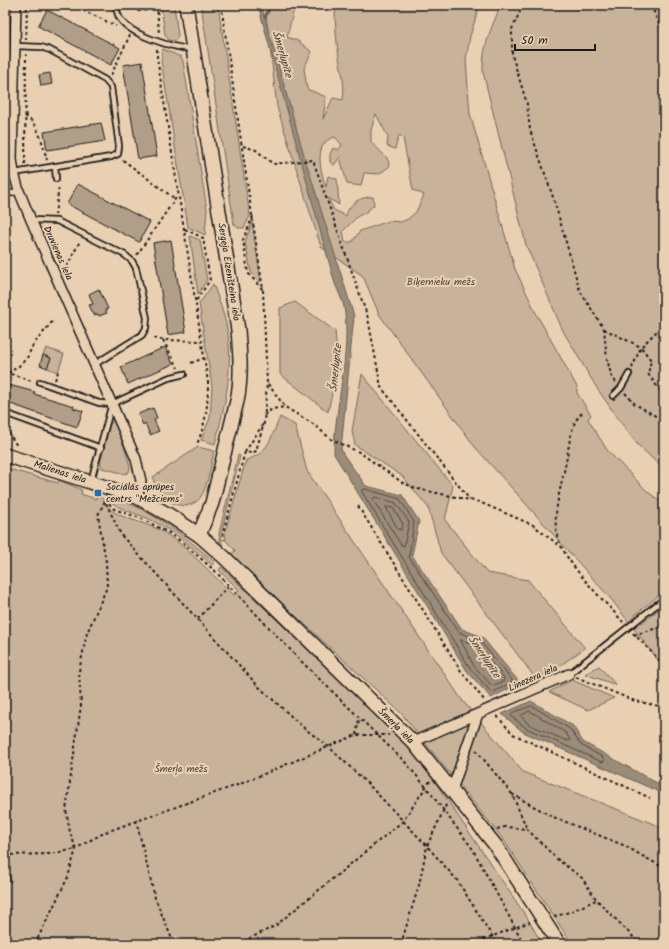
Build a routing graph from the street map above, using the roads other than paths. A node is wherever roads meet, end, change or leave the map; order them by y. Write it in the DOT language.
graph roads {
  1 [pos="16,5"];
  2 [pos="186,5"];
  3 [pos="116,8"];
  4 [pos="15,46"];
  5 [pos="194,49"];
  6 [pos="9,147"];
  7 [pos="55,166"];
  8 [pos="14,173"];
  9 [pos="56,178"];
  10 [pos="19,191"];
  11 [pos="5,195"];
  12 [pos="31,220"];
  13 [pos="95,364"];
  14 [pos="184,374"];
  15 [pos="629,374"];
  16 [pos="40,382"];
  17 [pos="613,396"];
  18 [pos="112,404"];
  19 [pos="5,413"];
  20 [pos="101,448"];
  21 [pos="5,455"];
  22 [pos="91,482"];
  23 [pos="137,497"];
  24 [pos="199,535"];
  25 [pos="664,598"];
  26 [pos="569,674"];
  27 [pos="478,714"];
  28 [pos="413,742"];
  29 [pos="452,790"];
  30 [pos="559,944"];
  1 -- 4 [label="street, Druvienas iela"];
  2 -- 5 [label="street, Sergeja Eizenšteina iela"];
  3 -- 5 [label="lane"];
  4 -- 6 [label="street, Druvienas iela"];
  4 -- 7 [label="lane"];
  5 -- 24 [label="street, Sergeja Eizenšteina iela"];
  6 -- 8 [label="street, Druvienas iela"];
  7 -- 8 [label="lane"];
  7 -- 9 [label="lane"];
  8 -- 10 [label="street, Druvienas iela"];
  10 -- 11 [label="lane"];
  10 -- 12 [label="street, Druvienas iela"];
  12 -- 13 [label="street, Druvienas iela"];
  12 -- 13 [label="lane"];
  13 -- 18 [label="street, Druvienas iela"];
  14 -- 18 [label="lane"];
  15 -- 17 [label="lane"];
  16 -- 18 [label="lane"];
  18 -- 20 [label="lane"];
  18 -- 23 [label="street, Druvienas iela"];
  19 -- 20 [label="lane"];
  20 -- 22 [label="lane"];
  21 -- 22 [label="street, Malienas iela"];
  22 -- 23 [label="street, Malienas iela"];
  23 -- 24 [label="street, Malienas iela"];
  24 -- 28 [label="street, Šmerļa iela"];
  25 -- 26 [label="lane"];
  26 -- 27 [label="street, Linezera iela"];
  27 -- 28 [label="street, Linezera iela"];
  27 -- 29 [label="street"];
  28 -- 29 [label="street, Šmerļa iela"];
  29 -- 30 [label="street, Šmerļa iela"];
}
